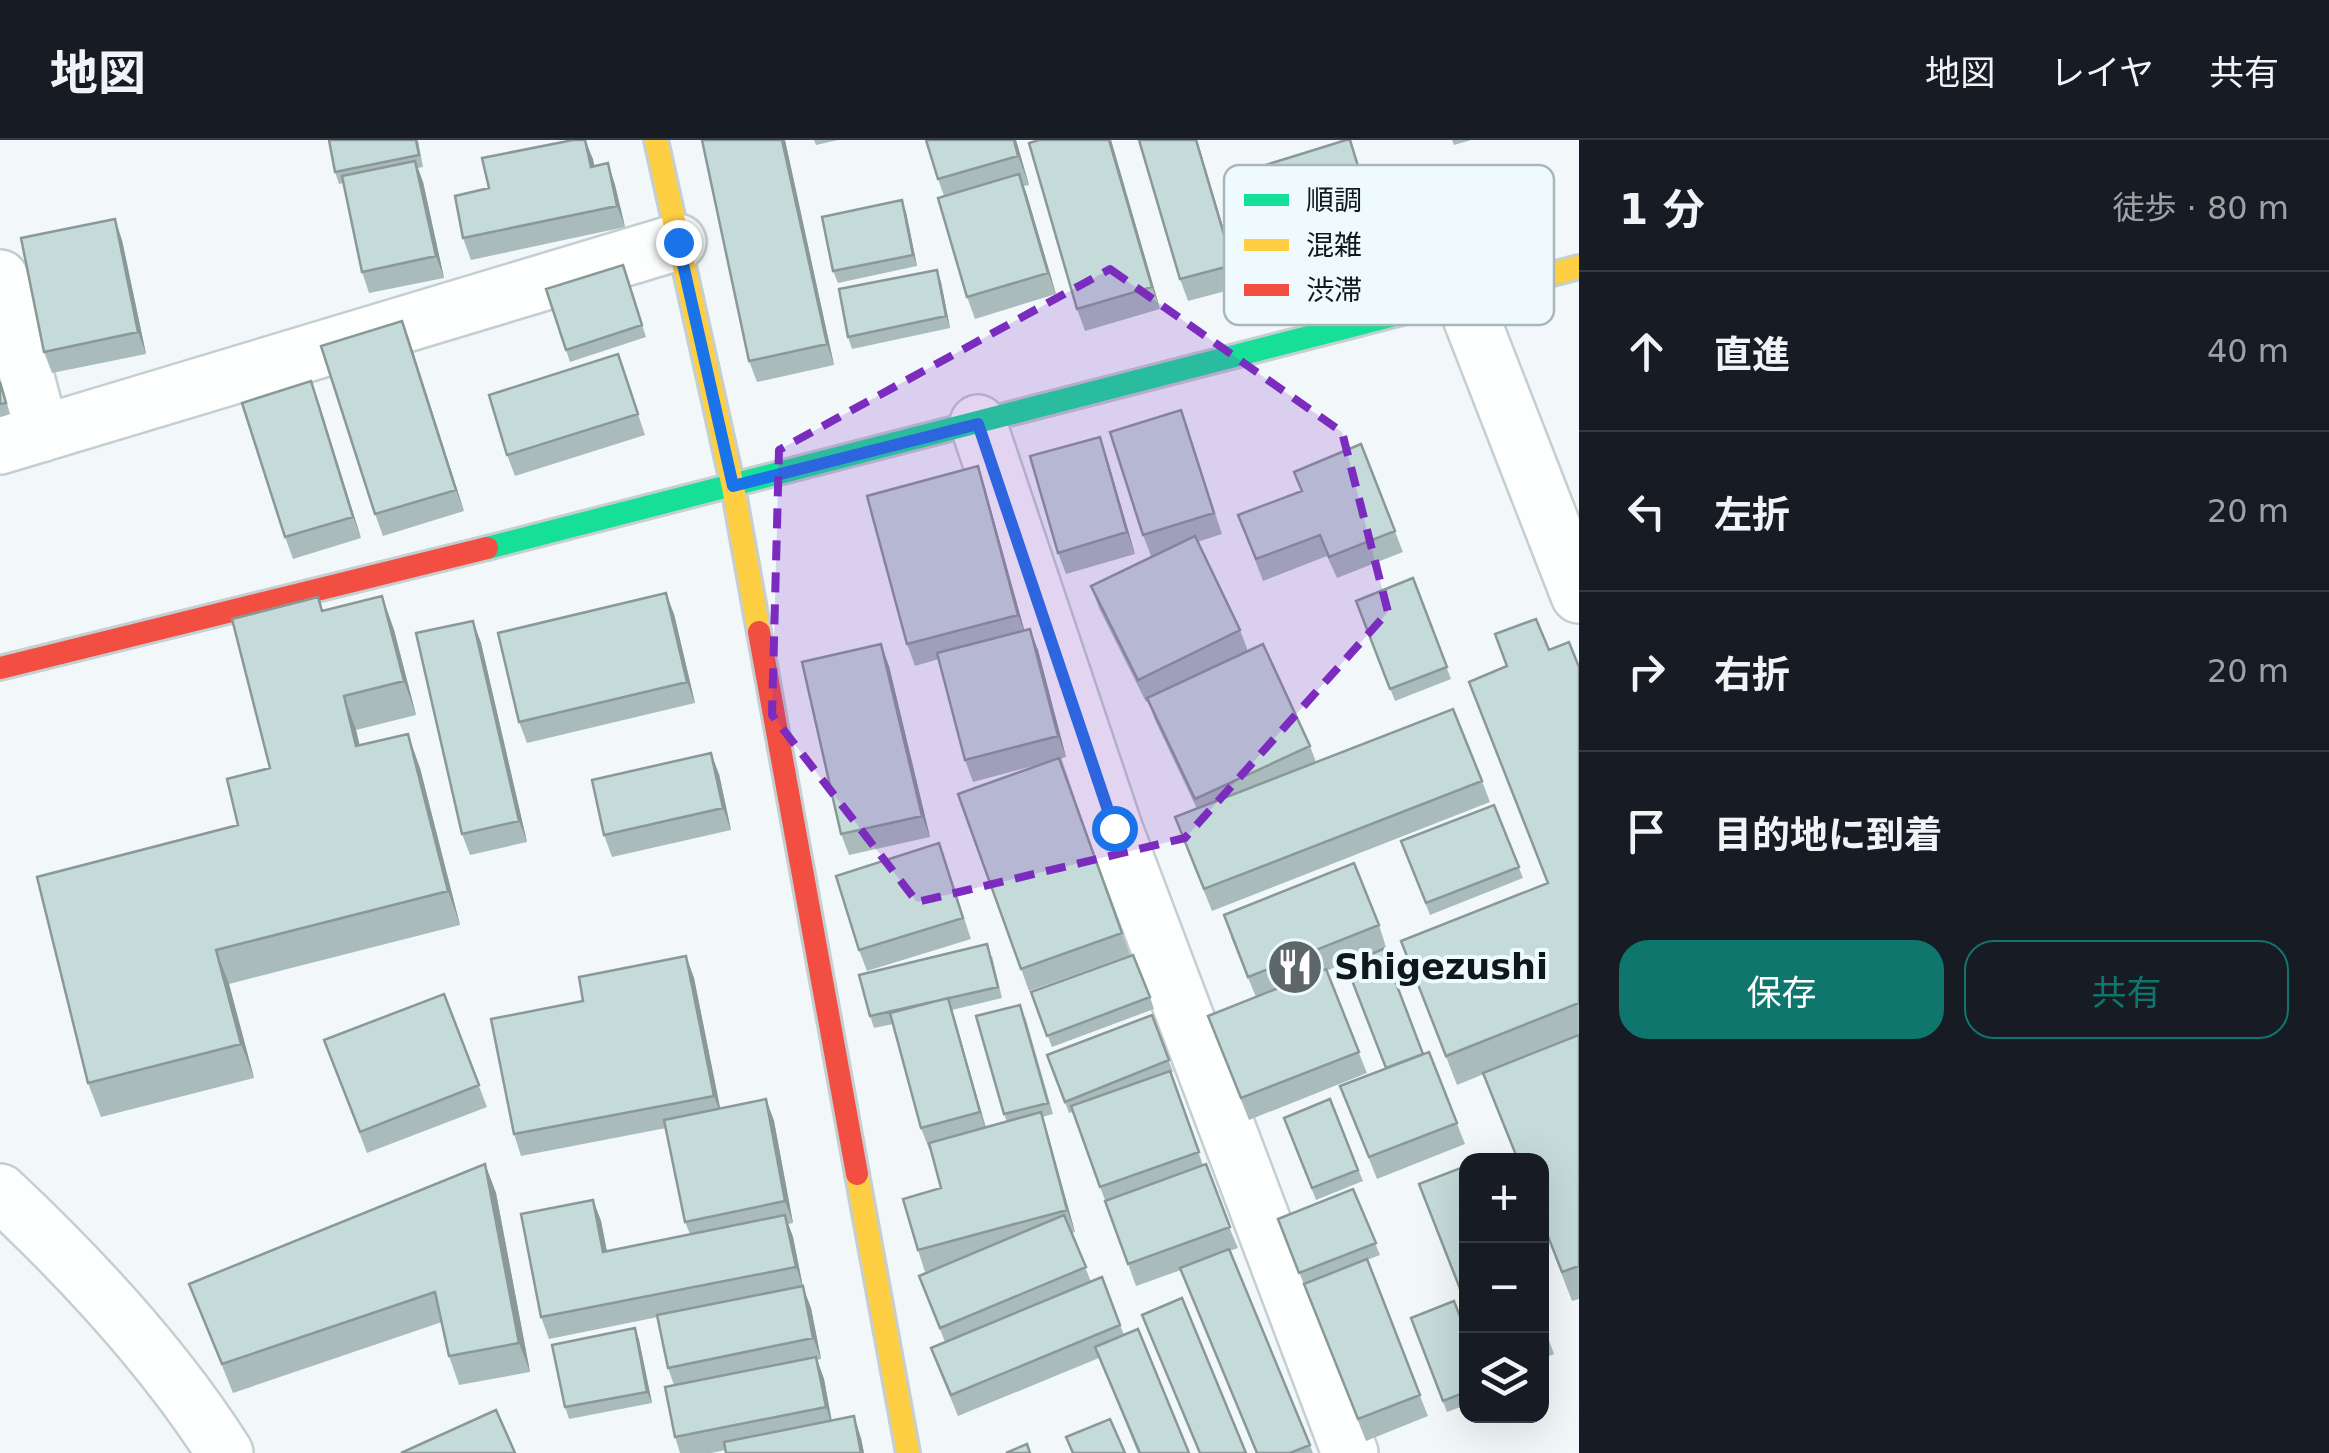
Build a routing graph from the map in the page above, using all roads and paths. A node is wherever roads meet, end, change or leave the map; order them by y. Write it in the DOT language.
graph roads {
  1 [pos="656,140"];
  2 [pos="678,242"];
  3 [pos="1579,267"];
  4 [pos="1554,273"];
  5 [pos="0,278"];
  6 [pos="1356,325"];
  7 [pos="1474,325"];
  8 [pos="978,424"];
  9 [pos="20,440"];
  10 [pos="733,486"];
  11 [pos="1579,595"];
  12 [pos="0,668"];
  13 [pos="0,1192"];
  14 [pos="226,1453"];
  15 [pos="908,1453"];
  16 [pos="1350,1453"];
  1 -- 2 [label="street"];
  2 -- 9 [label="street"];
  2 -- 10 [label="street"];
  3 -- 4 [label="street"];
  5 -- 9 [label="street"];
  6 -- 8 [label="street"];
  7 -- 11 [label="street"];
  8 -- 10 [label="street"];
  8 -- 16 [label="street"];
  10 -- 12 [label="street"];
  10 -- 15 [label="street"];
  13 -- 14 [label="street"];
}
